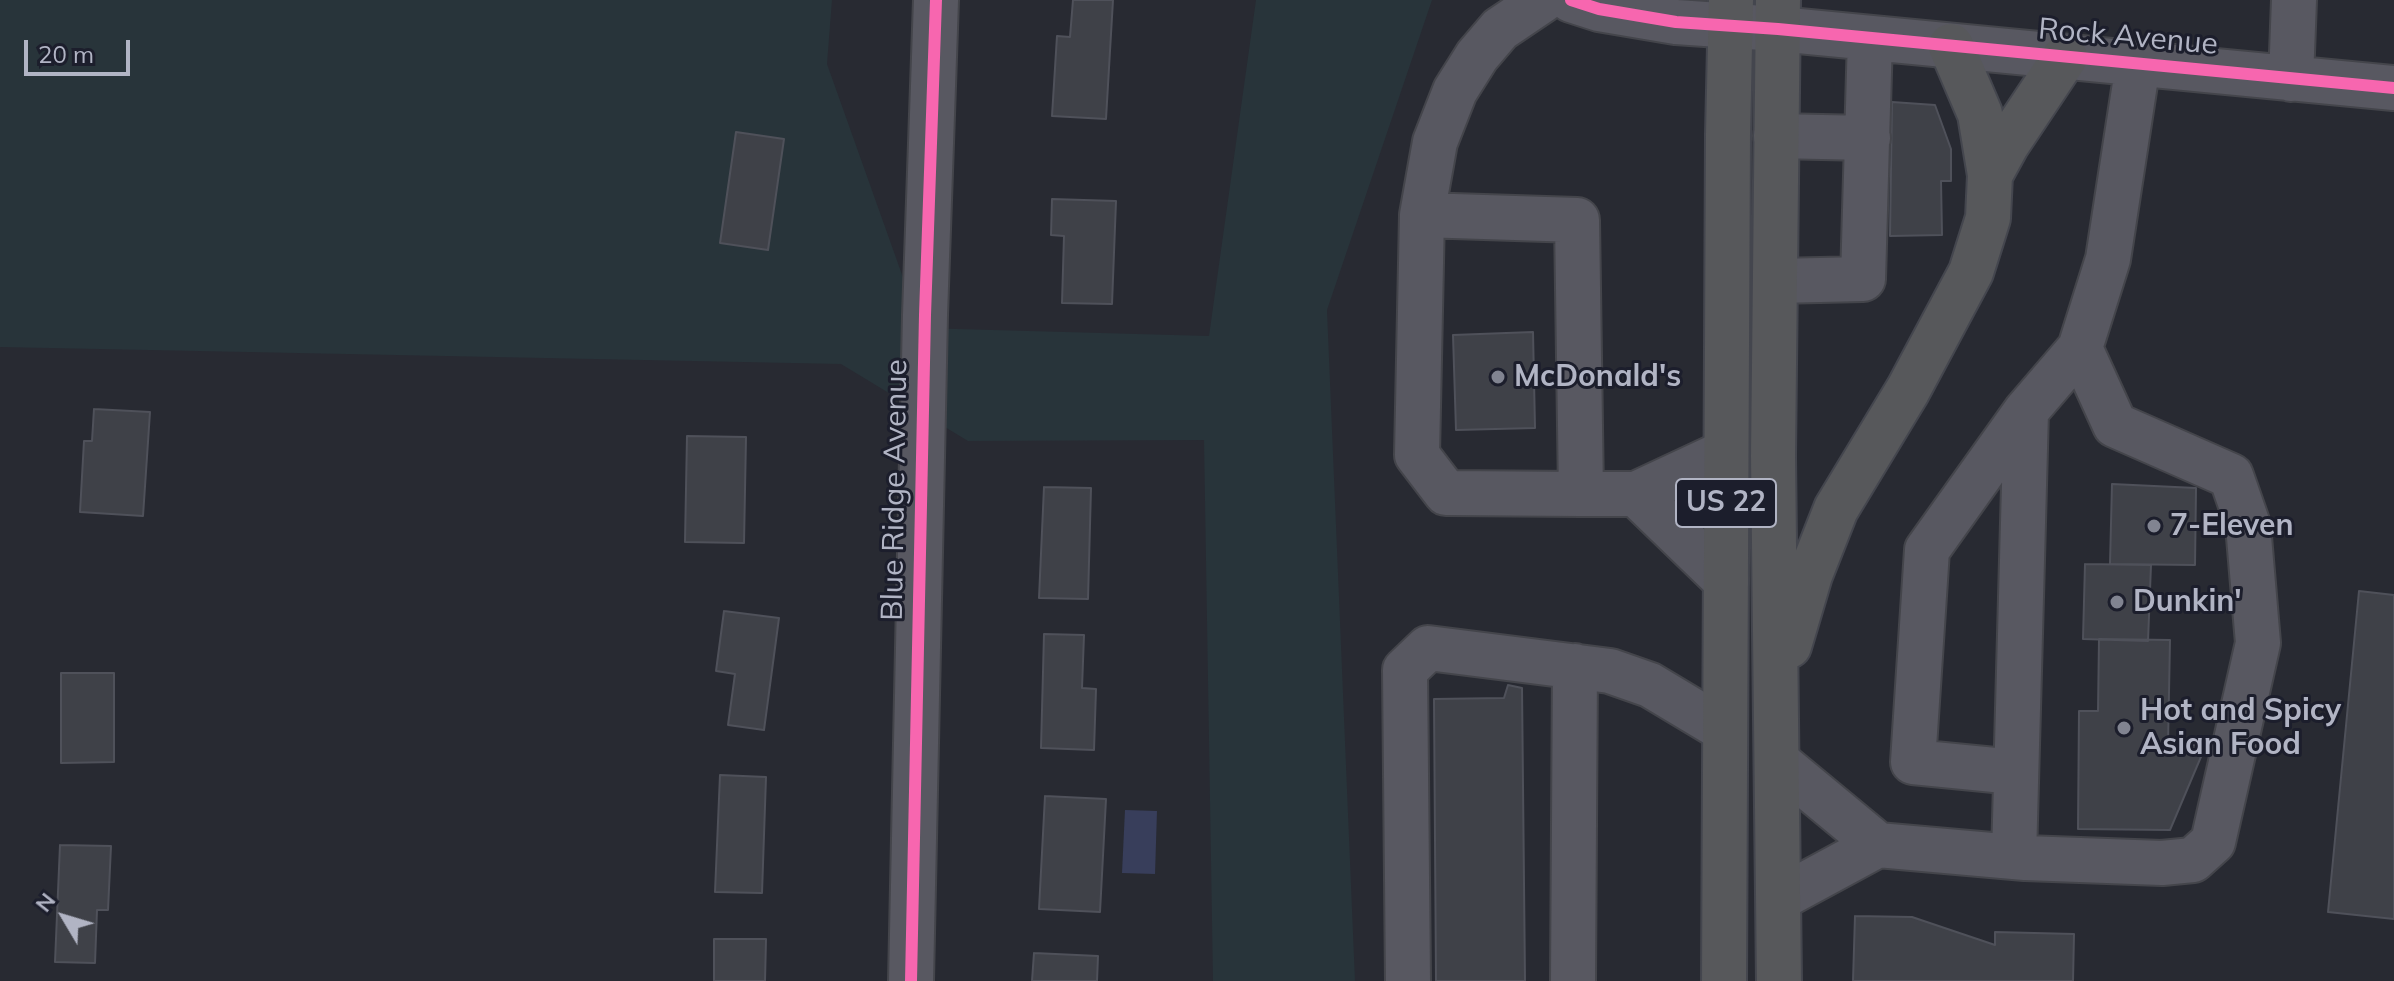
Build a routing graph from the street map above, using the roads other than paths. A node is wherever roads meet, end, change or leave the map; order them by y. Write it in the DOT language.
graph roads {
  1 [pos="936,0"];
  2 [pos="1543,0"];
  3 [pos="2294,0"];
  4 [pos="1591,3"];
  5 [pos="1730,13"];
  6 [pos="1778,15"];
  7 [pos="1870,38"];
  8 [pos="1951,46"];
  9 [pos="2065,57"];
  10 [pos="2138,64"];
  11 [pos="2291,79"];
  12 [pos="2394,88"];
  13 [pos="1776,136"];
  14 [pos="1868,138"];
  15 [pos="1990,175"];
  16 [pos="1422,215"];
  17 [pos="1776,281"];
  18 [pos="2080,348"];
  19 [pos="2026,411"];
  20 [pos="1726,452"];
  21 [pos="1581,494"];
  22 [pos="1636,494"];
  23 [pos="1726,581"];
  24 [pos="1575,666"];
  25 [pos="1777,686"];
  26 [pos="1725,730"];
  27 [pos="1779,763"];
  28 [pos="2015,772"];
  29 [pos="1878,845"];
  30 [pos="2014,857"];
  31 [pos="1780,898"];
  32 [pos="911,981"];
  33 [pos="1408,981"];
  34 [pos="1573,981"];
  35 [pos="1724,981"];
  36 [pos="1779,981"];
  1 -- 32 [label="street, Blue Ridge Avenue"];
  2 -- 16 [label="street"];
  3 -- 11 [label="street"];
  4 -- 5 [label="street, Rock Avenue"];
  5 -- 6 [label="street, Rock Avenue"];
  5 -- 20 [label="highway, US 22"];
  6 -- 7 [label="street, Rock Avenue"];
  6 -- 13 [label="highway, US 22"];
  7 -- 8 [label="street, Rock Avenue"];
  7 -- 14 [label="street"];
  8 -- 9 [label="street, Rock Avenue"];
  8 -- 15 [label="highway"];
  9 -- 10 [label="street, Rock Avenue"];
  9 -- 15 [label="highway"];
  10 -- 11 [label="street, Rock Avenue"];
  10 -- 18 [label="street"];
  11 -- 12 [label="street, Rock Avenue"];
  13 -- 14 [label="street"];
  13 -- 17 [label="highway, US 22"];
  14 -- 17 [label="street"];
  15 -- 25 [label="highway"];
  16 -- 21 [label="street"];
  16 -- 21 [label="street"];
  17 -- 25 [label="highway, US 22"];
  18 -- 19 [label="street"];
  18 -- 30 [label="street"];
  19 -- 28 [label="street"];
  19 -- 28 [label="street"];
  20 -- 22 [label="street"];
  20 -- 23 [label="highway, US 22"];
  21 -- 22 [label="street"];
  22 -- 23 [label="street"];
  23 -- 26 [label="highway, US 22"];
  24 -- 26 [label="street"];
  24 -- 33 [label="street"];
  24 -- 34 [label="street"];
  25 -- 27 [label="highway, US 22"];
  26 -- 35 [label="highway, US 22"];
  27 -- 29 [label="street"];
  27 -- 31 [label="highway, US 22"];
  28 -- 30 [label="street"];
  29 -- 30 [label="street"];
  29 -- 31 [label="street"];
  31 -- 36 [label="highway, US 22"];
}
